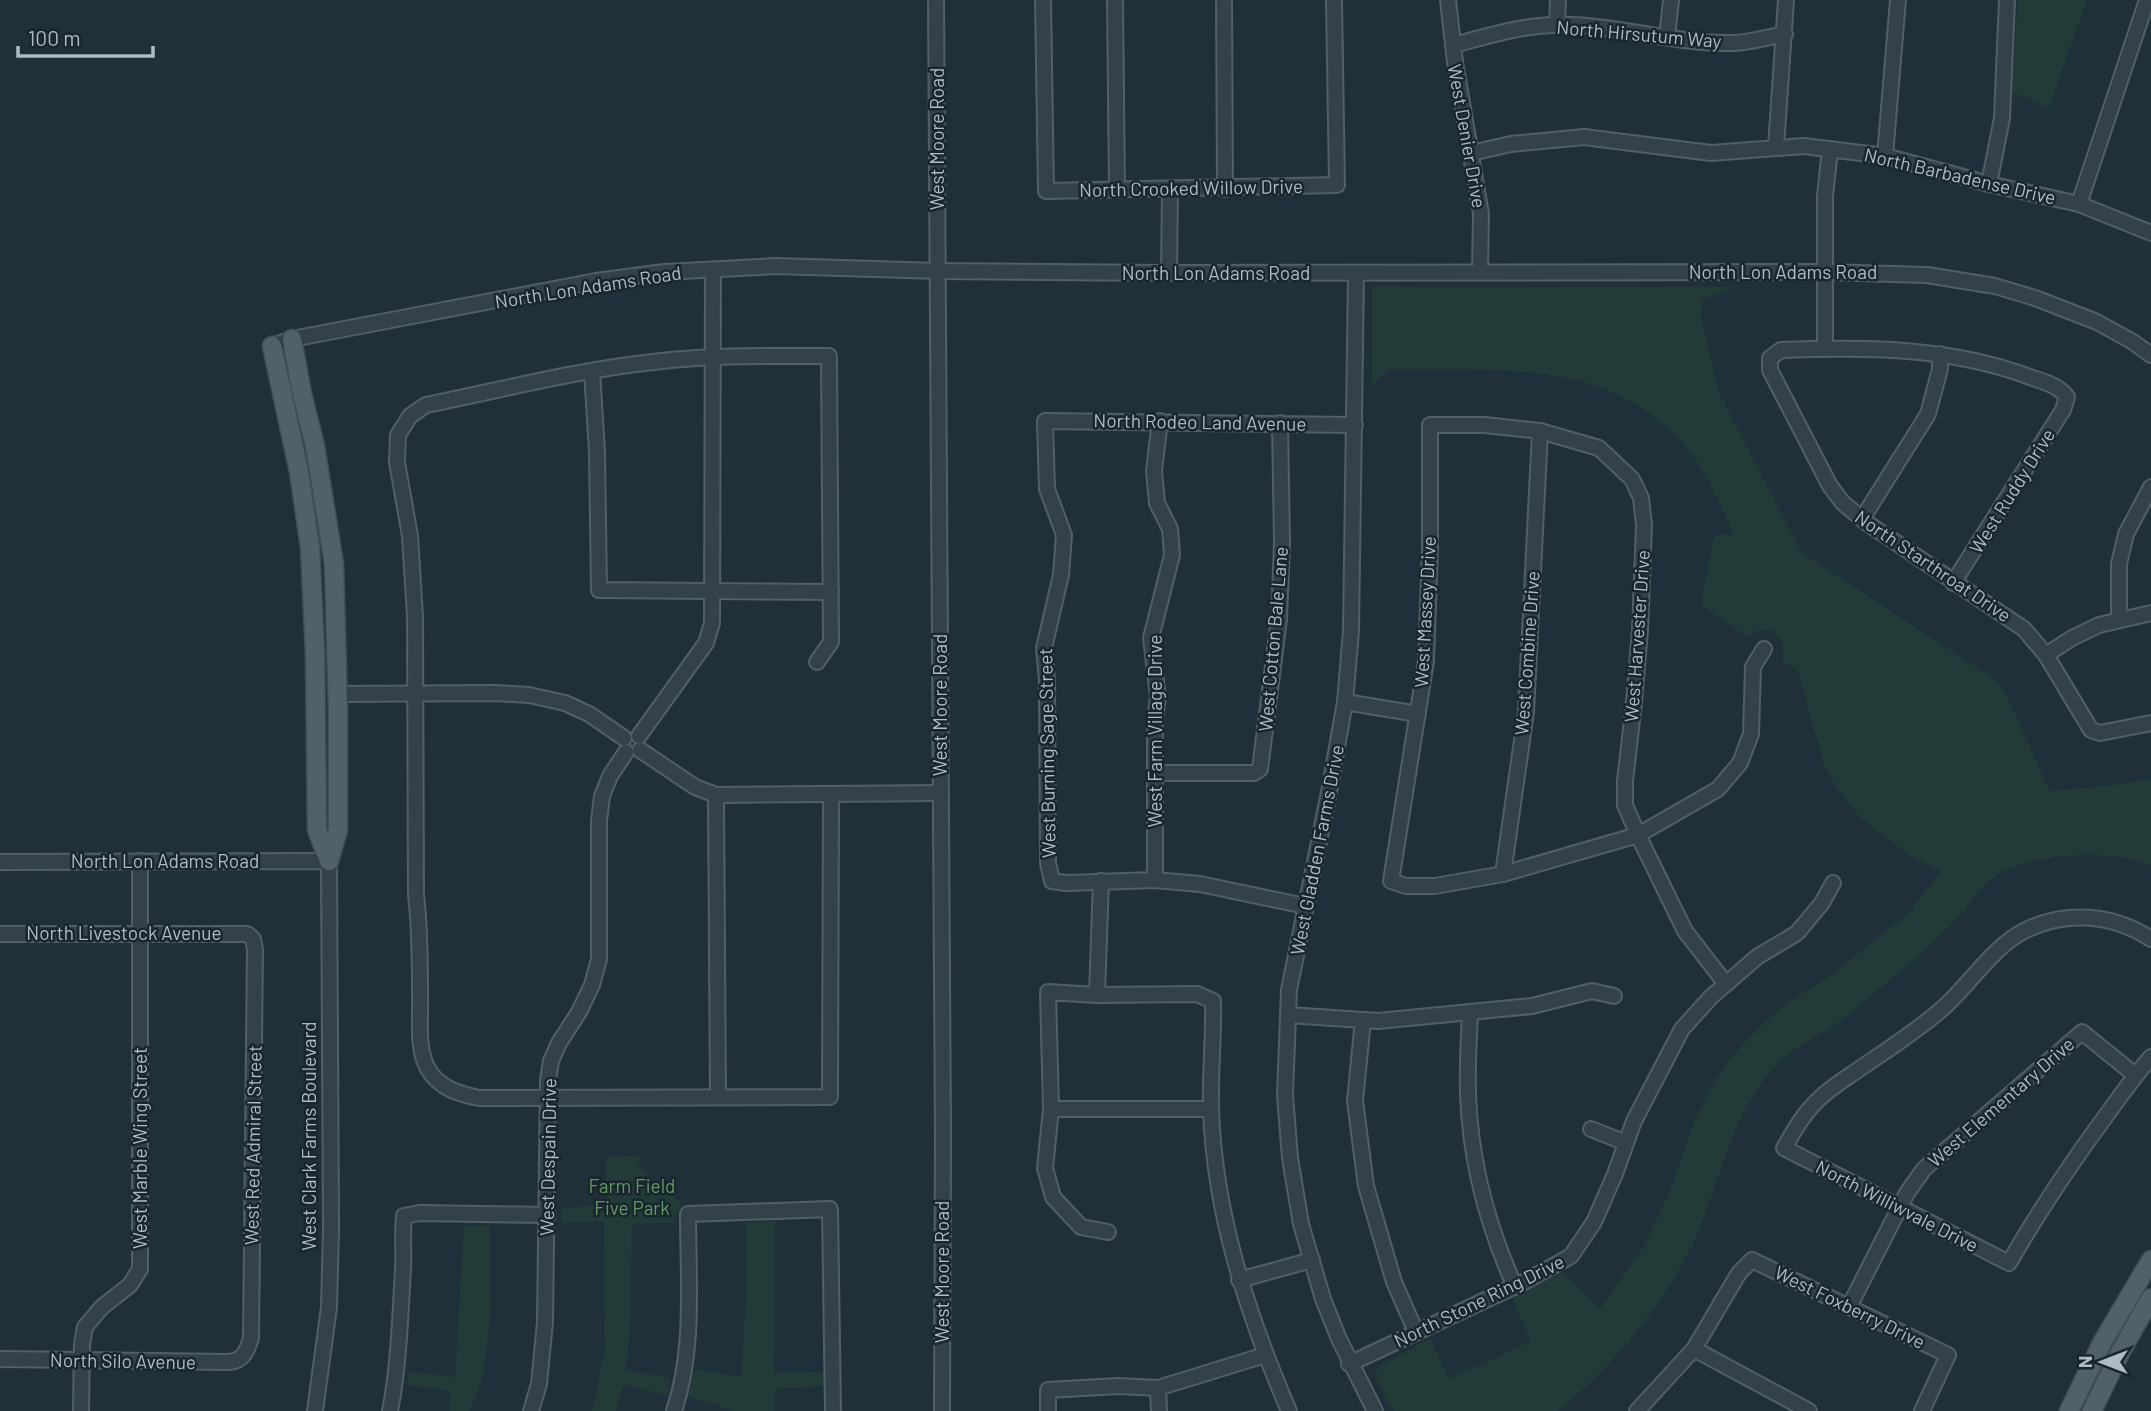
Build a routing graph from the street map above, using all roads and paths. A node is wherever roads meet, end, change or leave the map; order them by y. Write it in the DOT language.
graph roads {
  1 [pos="936,0"];
  2 [pos="1043,0"];
  3 [pos="1115,0"];
  4 [pos="1224,0"];
  5 [pos="1334,0"];
  6 [pos="1448,0"];
  7 [pos="1558,0"];
  8 [pos="1671,0"];
  9 [pos="1786,0"];
  10 [pos="1898,0"];
  11 [pos="2007,0"];
  12 [pos="2147,0"];
  13 [pos="1557,25"];
  14 [pos="1785,34"];
  15 [pos="1667,37"];
  16 [pos="1453,45"];
  17 [pos="1776,147"];
  18 [pos="1830,149"];
  19 [pos="1471,153"];
  20 [pos="1885,156"];
  21 [pos="1989,184"];
  22 [pos="1225,188"];
  23 [pos="1170,189"];
  24 [pos="1117,190"];
  25 [pos="2079,204"];
  26 [pos="2151,233"];
  27 [pos="713,270"];
  28 [pos="938,271"];
  29 [pos="1480,271"];
  30 [pos="1825,272"];
  31 [pos="1169,273"];
  32 [pos="1356,274"];
  33 [pos="292,339"];
  34 [pos="272,346"];
  35 [pos="1825,349"];
  36 [pos="1940,354"];
  37 [pos="2151,355"];
  38 [pos="713,356"];
  39 [pos="592,371"];
  40 [pos="1045,421"];
  41 [pos="1160,421"];
  42 [pos="1280,423"];
  43 [pos="1354,425"];
  44 [pos="1430,425"];
  45 [pos="1540,431"];
  46 [pos="2151,487"];
  47 [pos="1862,519"];
  48 [pos="1953,583"];
  49 [pos="713,591"];
  50 [pos="831,593"];
  51 [pos="2151,613"];
  52 [pos="2119,620"];
  53 [pos="1764,649"];
  54 [pos="2046,655"];
  55 [pos="817,662"];
  56 [pos="416,693"];
  57 [pos="337,694"];
  58 [pos="1345,702"];
  59 [pos="1418,714"];
  60 [pos="2151,723"];
  61 [pos="632,744"];
  62 [pos="1155,773"];
  63 [pos="941,793"];
  64 [pos="716,795"];
  65 [pos="831,795"];
  66 [pos="1639,835"];
  67 [pos="140,861"];
  68 [pos="329,861"];
  69 [pos="0,862"];
  70 [pos="1503,874"];
  71 [pos="1155,880"];
  72 [pos="1101,881"];
  73 [pos="1833,883"];
  74 [pos="1305,906"];
  75 [pos="0,934"];
  76 [pos="140,934"];
  77 [pos="247,934"];
  78 [pos="2151,939"];
  79 [pos="1726,984"];
  80 [pos="1097,995"];
  81 [pos="1614,996"];
  82 [pos="1470,1012"];
  83 [pos="1287,1015"];
  84 [pos="1363,1020"];
  85 [pos="2151,1057"];
  86 [pos="2135,1075"];
  87 [pos="548,1097"];
  88 [pos="718,1097"];
  89 [pos="1051,1109"];
  90 [pos="1211,1109"];
  91 [pos="1591,1129"];
  92 [pos="1626,1143"];
  93 [pos="1899,1208"];
  94 [pos="548,1215"];
  95 [pos="1108,1232"];
  96 [pos="1312,1260"];
  97 [pos="2151,1260"];
  98 [pos="1240,1280"];
  99 [pos="1515,1287"];
  100 [pos="2151,1298"];
  101 [pos="1849,1307"];
  102 [pos="1416,1332"];
  103 [pos="1695,1349"];
  104 [pos="1265,1355"];
  105 [pos="243,1356"];
  106 [pos="0,1359"];
  107 [pos="82,1360"];
  108 [pos="1349,1364"];
  109 [pos="1158,1388"];
  110 [pos="81,1411"];
  111 [pos="315,1411"];
  112 [pos="390,1411"];
  113 [pos="531,1411"];
  114 [pos="674,1411"];
  115 [pos="833,1411"];
  116 [pos="942,1411"];
  117 [pos="1048,1411"];
  118 [pos="1159,1411"];
  119 [pos="1289,1411"];
  120 [pos="1375,1411"];
  121 [pos="1637,1411"];
  122 [pos="1809,1411"];
  123 [pos="1922,1411"];
  124 [pos="2069,1411"];
  125 [pos="2092,1411"];
  1 -- 28 [label="street, West Moore Road"];
  2 -- 24 [label="street, North Crooked Willow Drive"];
  3 -- 24 [label="street"];
  4 -- 22 [label="street"];
  5 -- 22 [label="street, North Crooked Willow Drive"];
  6 -- 16 [label="street, West Denier Drive"];
  7 -- 13 [label="street"];
  8 -- 15 [label="street"];
  9 -- 14 [label="street"];
  10 -- 20 [label="street"];
  11 -- 21 [label="street"];
  12 -- 25 [label="street"];
  13 -- 15 [label="street, North Hirsutum Way"];
  13 -- 16 [label="street, North Hirsutum Way"];
  14 -- 15 [label="street, North Hirsutum Way"];
  14 -- 17 [label="street"];
  16 -- 19 [label="street, West Denier Drive"];
  17 -- 18 [label="street, North Barbadense Drive"];
  17 -- 19 [label="street, North Barbadense Drive"];
  18 -- 20 [label="street, North Barbadense Drive"];
  18 -- 30 [label="street"];
  19 -- 29 [label="street, West Denier Drive"];
  20 -- 21 [label="street, North Barbadense Drive"];
  21 -- 25 [label="street, North Barbadense Drive"];
  22 -- 23 [label="street, North Crooked Willow Drive"];
  23 -- 24 [label="street, North Crooked Willow Drive"];
  23 -- 31 [label="street"];
  25 -- 26 [label="street, North Barbadense Drive"];
  27 -- 28 [label="street, North Lon Adams Road"];
  27 -- 33 [label="street, North Lon Adams Road"];
  27 -- 38 [label="street, West Despain Drive"];
  28 -- 31 [label="street, North Lon Adams Road"];
  28 -- 63 [label="street, West Moore Road"];
  29 -- 30 [label="street, North Lon Adams Road"];
  29 -- 32 [label="street, North Lon Adams Road"];
  30 -- 35 [label="street"];
  30 -- 37 [label="street, North Lon Adams Road"];
  31 -- 32 [label="street, North Lon Adams Road"];
  32 -- 43 [label="street, West Gladden Farms Drive"];
  33 -- 34 [label="street, North Lon Adams Road"];
  33 -- 57 [label="main road, West Clark Farms Boulevard"];
  34 -- 68 [label="main road, West Clark Farms Boulevard"];
  35 -- 36 [label="street"];
  35 -- 47 [label="street, North Starthroat Drive"];
  36 -- 47 [label="street"];
  36 -- 48 [label="street, West Ruddy Drive"];
  38 -- 39 [label="street"];
  38 -- 49 [label="street, West Despain Drive"];
  38 -- 50 [label="street"];
  39 -- 49 [label="street"];
  39 -- 56 [label="street"];
  40 -- 41 [label="street, North Rodeo Land Avenue"];
  40 -- 72 [label="street, West Burning Sage Street"];
  41 -- 42 [label="street, North Rodeo Land Avenue"];
  41 -- 62 [label="street, West Farm Village Drive"];
  42 -- 43 [label="street, North Rodeo Land Avenue"];
  42 -- 62 [label="street, West Cotton Bale Lane"];
  43 -- 58 [label="street, West Gladden Farms Drive"];
  44 -- 45 [label="street, West Harvester Drive"];
  44 -- 59 [label="street, West Massey Drive"];
  45 -- 66 [label="street, West Harvester Drive"];
  45 -- 70 [label="street, West Combine Drive"];
  46 -- 52 [label="street"];
  47 -- 48 [label="street, North Starthroat Drive"];
  48 -- 54 [label="street, North Starthroat Drive"];
  49 -- 50 [label="street"];
  49 -- 61 [label="street, West Despain Drive"];
  50 -- 55 [label="street"];
  51 -- 52 [label="street"];
  52 -- 54 [label="street"];
  53 -- 66 [label="street"];
  54 -- 60 [label="street, North Starthroat Drive"];
  56 -- 57 [label="street"];
  56 -- 61 [label="street"];
  56 -- 87 [label="street"];
  57 -- 68 [label="main road, West Clark Farms Boulevard"];
  58 -- 59 [label="street"];
  58 -- 74 [label="street, West Gladden Farms Drive"];
  59 -- 70 [label="street, West Massey Drive"];
  61 -- 64 [label="street"];
  61 -- 87 [label="street, West Despain Drive"];
  62 -- 71 [label="street, West Farm Village Drive"];
  63 -- 65 [label="street"];
  63 -- 116 [label="street, West Moore Road"];
  64 -- 65 [label="street"];
  64 -- 88 [label="street"];
  65 -- 88 [label="street"];
  66 -- 70 [label="street"];
  66 -- 79 [label="street, West Harvester Drive"];
  67 -- 68 [label="street, North Lon Adams Road"];
  67 -- 69 [label="street, North Lon Adams Road"];
  67 -- 76 [label="street, West Marble Wing Street"];
  68 -- 111 [label="street, West Clark Farms Boulevard"];
  71 -- 72 [label="street"];
  71 -- 74 [label="street"];
  72 -- 80 [label="street"];
  73 -- 79 [label="street, North Stone Ring Drive"];
  74 -- 83 [label="street, West Gladden Farms Drive"];
  75 -- 76 [label="street, North Livestock Avenue"];
  76 -- 77 [label="street, North Livestock Avenue"];
  76 -- 107 [label="street, West Marble Wing Street"];
  77 -- 105 [label="street, West Red Admiral Street"];
  78 -- 93 [label="street, North Williwvale Drive"];
  79 -- 92 [label="street, North Stone Ring Drive"];
  80 -- 89 [label="street"];
  80 -- 90 [label="street"];
  81 -- 82 [label="street"];
  82 -- 84 [label="street"];
  82 -- 99 [label="street"];
  83 -- 84 [label="street"];
  83 -- 96 [label="street, West Gladden Farms Drive"];
  84 -- 102 [label="street"];
  85 -- 86 [label="street"];
  86 -- 93 [label="street, West Elementary Drive"];
  86 -- 93 [label="street, North Williwvale Drive"];
  87 -- 88 [label="street"];
  87 -- 94 [label="street, West Despain Drive"];
  89 -- 90 [label="street"];
  89 -- 95 [label="street"];
  90 -- 98 [label="street"];
  91 -- 92 [label="street"];
  92 -- 99 [label="street, North Stone Ring Drive"];
  93 -- 101 [label="street, West Elementary Drive"];
  94 -- 112 [label="street"];
  94 -- 113 [label="street, West Despain Drive"];
  96 -- 98 [label="street"];
  96 -- 108 [label="street, West Gladden Farms Drive"];
  97 -- 124 [label="main road"];
  98 -- 104 [label="street"];
  99 -- 102 [label="street, North Stone Ring Drive"];
  100 -- 125 [label="main road"];
  101 -- 103 [label="street, West Foxberry Drive"];
  101 -- 123 [label="street, West Foxberry Drive"];
  102 -- 108 [label="street, North Stone Ring Drive"];
  103 -- 121 [label="street"];
  103 -- 122 [label="street"];
  104 -- 109 [label="street"];
  104 -- 119 [label="street"];
  105 -- 107 [label="street, North Silo Avenue"];
  106 -- 107 [label="street, North Silo Avenue"];
  107 -- 110 [label="street, West Marble Wing Street"];
  108 -- 120 [label="street, West Gladden Farms Drive"];
  109 -- 117 [label="street"];
  109 -- 118 [label="street"];
  114 -- 115 [label="street"];
}
